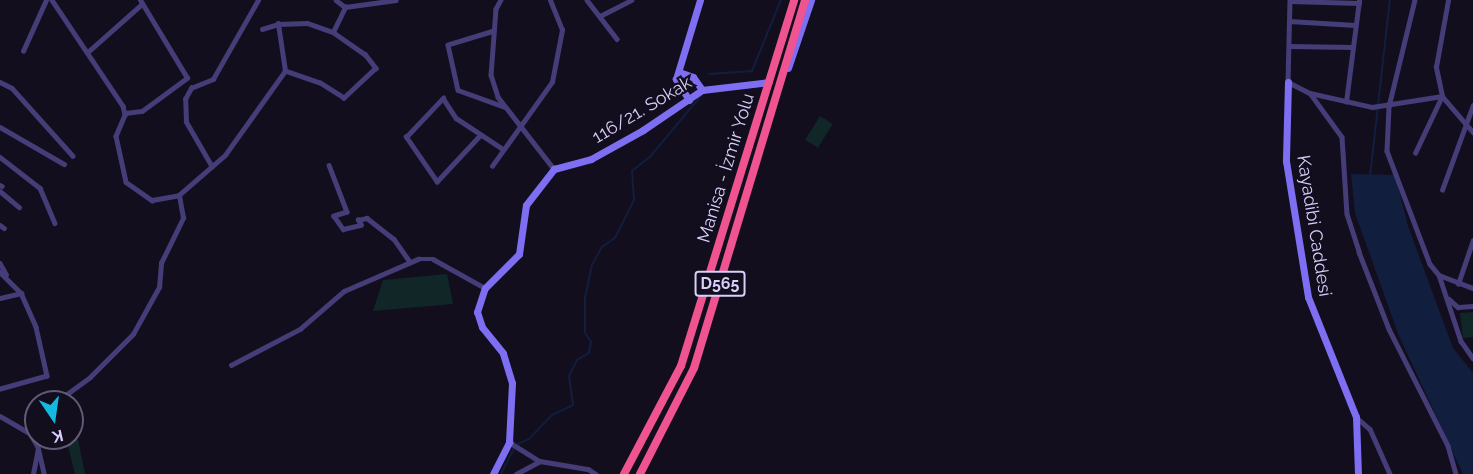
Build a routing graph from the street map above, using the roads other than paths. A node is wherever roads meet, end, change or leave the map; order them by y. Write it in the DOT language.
graph roads {
  1 [pos="46,0"];
  2 [pos="52,0"];
  3 [pos="258,0"];
  4 [pos="336,0"];
  5 [pos="396,0"];
  6 [pos="501,0"];
  7 [pos="550,0"];
  8 [pos="587,0"];
  9 [pos="631,0"];
  10 [pos="700,0"];
  11 [pos="794,0"];
  12 [pos="805,0"];
  13 [pos="811,0"];
  14 [pos="1290,0"];
  15 [pos="1415,0"];
  16 [pos="1448,0"];
  17 [pos="1359,1"];
  18 [pos="141,2"];
  19 [pos="345,7"];
  20 [pos="600,16"];
  21 [pos="1289,21"];
  22 [pos="278,24"];
  23 [pos="1355,24"];
  24 [pos="262,29"];
  25 [pos="494,31"];
  26 [pos="333,32"];
  27 [pos="617,39"];
  28 [pos="1289,46"];
  29 [pos="1353,47"];
  30 [pos="23,51"];
  31 [pos="88,51"];
  32 [pos="285,71"];
  33 [pos="679,72"];
  34 [pos="0,82"];
  35 [pos="769,82"];
  36 [pos="1288,82"];
  37 [pos="780,86"];
  38 [pos="702,90"];
  39 [pos="1310,93"];
  40 [pos="1442,96"];
  41 [pos="689,100"];
  42 [pos="1346,102"];
  43 [pos="1473,105"];
  44 [pos="505,107"];
  45 [pos="1389,107"];
  46 [pos="125,113"];
  47 [pos="1466,124"];
  48 [pos="0,127"];
  49 [pos="519,127"];
  50 [pos="1473,132"];
  51 [pos="481,135"];
  52 [pos="503,149"];
  53 [pos="1415,153"];
  54 [pos="73,156"];
  55 [pos="0,157"];
  56 [pos="64,164"];
  57 [pos="329,165"];
  58 [pos="492,166"];
  59 [pos="212,167"];
  60 [pos="554,169"];
  61 [pos="1,187"];
  62 [pos="1442,189"];
  63 [pos="178,195"];
  64 [pos="19,207"];
  65 [pos="55,223"];
  66 [pos="1473,240"];
  67 [pos="410,262"];
  68 [pos="0,263"];
  69 [pos="0,272"];
  70 [pos="1439,275"];
  71 [pos="8,280"];
  72 [pos="1458,284"];
  73 [pos="485,288"];
  74 [pos="1473,288"];
  75 [pos="21,293"];
  76 [pos="1447,297"];
  77 [pos="0,298"];
  78 [pos="1473,306"];
  79 [pos="1473,358"];
  80 [pos="231,365"];
  81 [pos="0,389"];
  82 [pos="72,390"];
  83 [pos="0,416"];
  84 [pos="1356,417"];
  85 [pos="24,430"];
  86 [pos="509,442"];
  87 [pos="37,450"];
  88 [pos="39,450"];
  89 [pos="540,461"];
  90 [pos="33,474"];
  91 [pos="44,474"];
  92 [pos="493,474"];
  93 [pos="516,474"];
  94 [pos="596,474"];
  95 [pos="624,474"];
  96 [pos="640,474"];
  97 [pos="1358,474"];
  98 [pos="1390,474"];
  99 [pos="1456,474"];
  1 -- 30 [label="street"];
  2 -- 31 [label="street"];
  3 -- 59 [label="street"];
  4 -- 19 [label="street"];
  5 -- 19 [label="street"];
  6 -- 25 [label="street"];
  7 -- 49 [label="street"];
  8 -- 20 [label="street"];
  9 -- 20 [label="street"];
  10 -- 33 [label="street"];
  11 -- 35 [label="highway, Manisa - İzmir Yolu / D565"];
  12 -- 37 [label="highway, Manisa - İzmir Yolu / D565"];
  13 -- 37 [label="street"];
  14 -- 17 [label="street"];
  14 -- 21 [label="street"];
  15 -- 45 [label="street"];
  16 -- 40 [label="street"];
  17 -- 23 [label="street"];
  18 -- 31 [label="street"];
  18 -- 46 [label="street"];
  19 -- 26 [label="street"];
  20 -- 27 [label="street"];
  21 -- 23 [label="street"];
  21 -- 28 [label="street"];
  22 -- 24 [label="street"];
  22 -- 26 [label="street"];
  22 -- 32 [label="street"];
  23 -- 29 [label="street"];
  25 -- 44 [label="street"];
  25 -- 44 [label="street"];
  26 -- 32 [label="street"];
  28 -- 29 [label="street"];
  28 -- 36 [label="street"];
  29 -- 42 [label="street"];
  31 -- 46 [label="street"];
  32 -- 59 [label="street"];
  33 -- 38 [label="street"];
  33 -- 41 [label="street"];
  34 -- 54 [label="street"];
  35 -- 38 [label="street, 116/21. Sokak"];
  35 -- 95 [label="highway, Manisa - İzmir Yolu / D565"];
  36 -- 39 [label="street"];
  36 -- 84 [label="street, Kayadibi Caddesi"];
  37 -- 96 [label="highway, Manisa - İzmir Yolu / D565"];
  38 -- 41 [label="street, 116/21. Sokak"];
  39 -- 42 [label="street"];
  39 -- 99 [label="street"];
  40 -- 45 [label="street"];
  40 -- 47 [label="street"];
  40 -- 53 [label="street"];
  41 -- 60 [label="street, 116/21. Sokak"];
  42 -- 45 [label="street"];
  43 -- 47 [label="street"];
  44 -- 49 [label="street"];
  45 -- 70 [label="street"];
  46 -- 63 [label="street"];
  47 -- 50 [label="street"];
  47 -- 62 [label="street"];
  48 -- 56 [label="street"];
  49 -- 52 [label="street"];
  49 -- 60 [label="street"];
  51 -- 51 [label="street"];
  51 -- 52 [label="street"];
  52 -- 58 [label="street"];
  55 -- 65 [label="street"];
  57 -- 67 [label="street"];
  59 -- 63 [label="street"];
  60 -- 73 [label="street"];
  61 -- 64 [label="street"];
  63 -- 82 [label="street"];
  66 -- 72 [label="street"];
  67 -- 73 [label="street"];
  67 -- 80 [label="street"];
  68 -- 71 [label="street"];
  69 -- 71 [label="street"];
  70 -- 72 [label="street"];
  70 -- 76 [label="street"];
  71 -- 75 [label="street"];
  72 -- 74 [label="street"];
  73 -- 86 [label="street"];
  75 -- 77 [label="street"];
  75 -- 81 [label="street"];
  76 -- 78 [label="street"];
  76 -- 79 [label="street"];
  83 -- 85 [label="street"];
  84 -- 97 [label="street, Kayadibi Caddesi"];
  84 -- 98 [label="street"];
  86 -- 89 [label="street"];
  86 -- 92 [label="street"];
  87 -- 90 [label="street"];
  88 -- 91 [label="street"];
  89 -- 93 [label="street"];
  89 -- 94 [label="street"];
}
